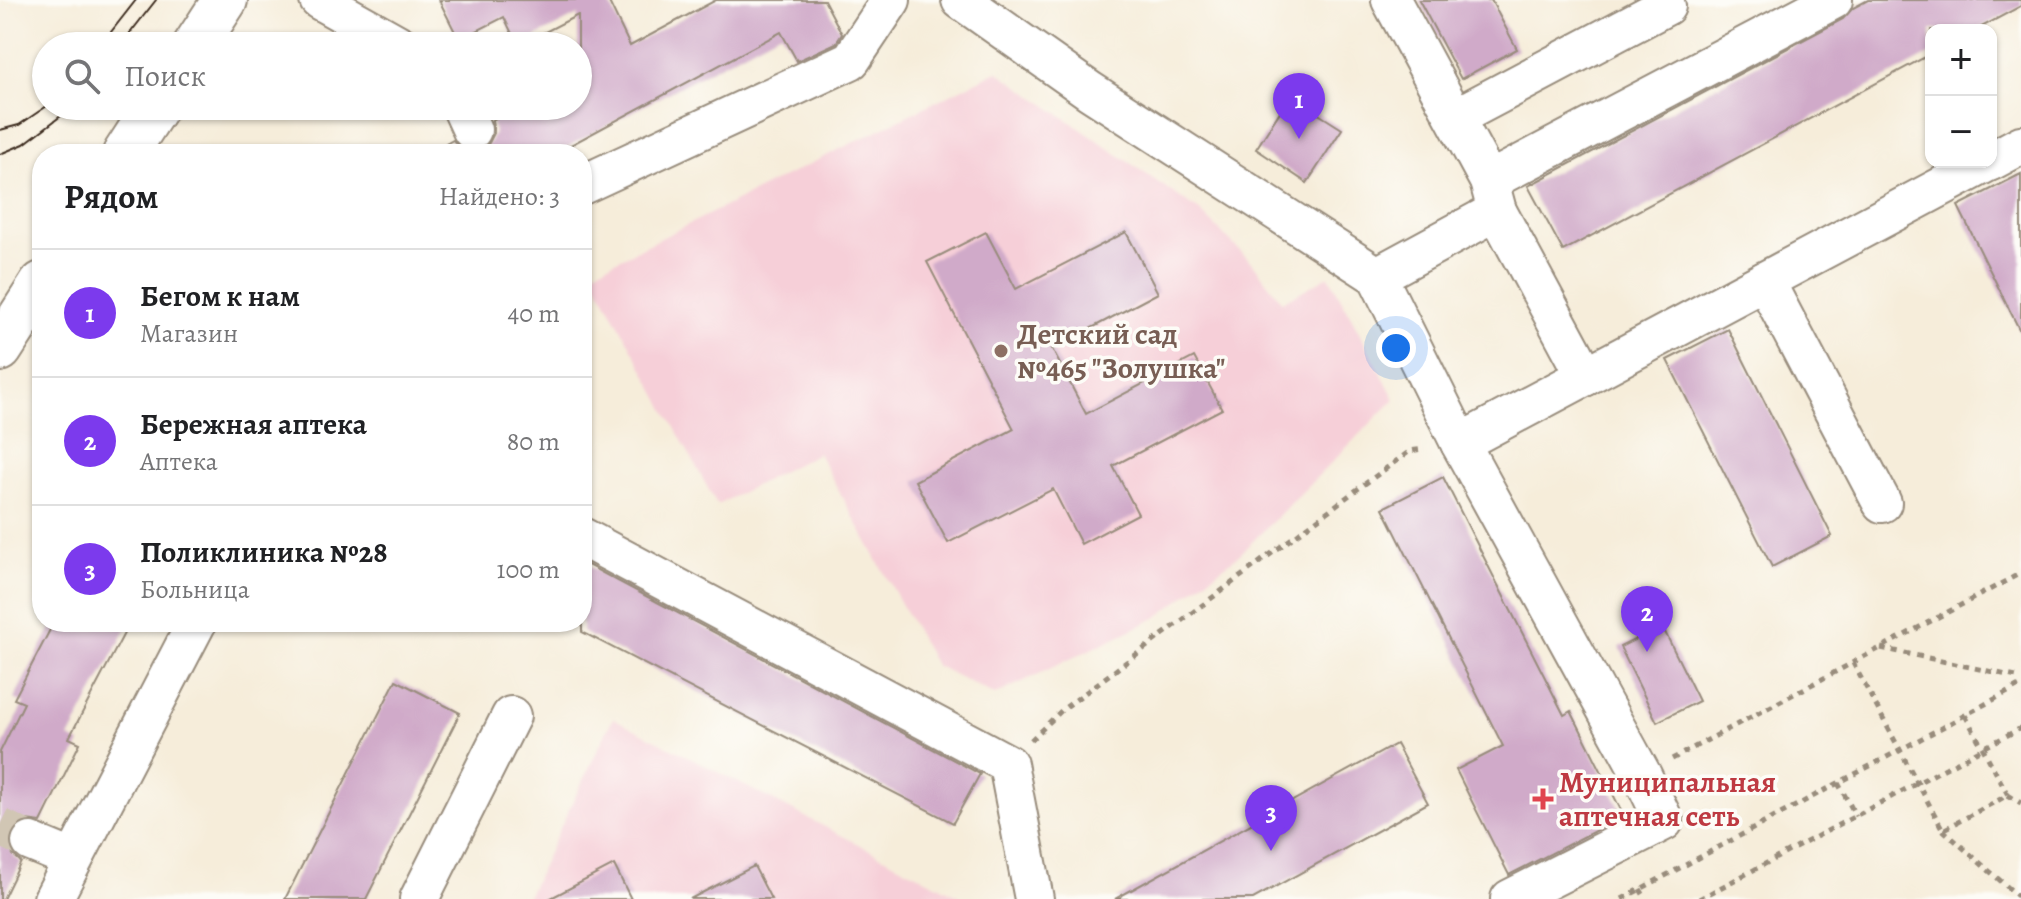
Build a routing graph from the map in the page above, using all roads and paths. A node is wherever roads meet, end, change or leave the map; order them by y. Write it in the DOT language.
graph roads {
  1 [pos="319,0"];
  2 [pos="891,0"];
  3 [pos="961,0"];
  4 [pos="1391,0"];
  5 [pos="1663,0"];
  6 [pos="1833,0"];
  7 [pos="213,3"];
  8 [pos="201,32"];
  9 [pos="376,32"];
  10 [pos="1456,117"];
  11 [pos="147,120"];
  12 [pos="131,144"];
  13 [pos="2021,145"];
  14 [pos="1997,157"];
  15 [pos="1977,168"];
  16 [pos="592,180"];
  17 [pos="1493,196"];
  18 [pos="1377,276"];
  19 [pos="1765,281"];
  20 [pos="32,299"];
  21 [pos="0,349"];
  22 [pos="1586,376"];
  23 [pos="1460,443"];
  24 [pos="1882,503"];
  25 [pos="592,542"];
  26 [pos="2021,573"];
  27 [pos="192,632"];
  28 [pos="1881,648"];
  29 [pos="1853,663"];
  30 [pos="2021,678"];
  31 [pos="2021,685"];
  32 [pos="1965,715"];
  33 [pos="511,716"];
  34 [pos="2021,728"];
  35 [pos="1983,749"];
  36 [pos="1900,750"];
  37 [pos="1008,764"];
  38 [pos="1642,775"];
  39 [pos="1838,783"];
  40 [pos="1918,783"];
  41 [pos="2008,795"];
  42 [pos="2021,803"];
  43 [pos="1856,816"];
  44 [pos="1943,830"];
  45 [pos="31,842"];
  46 [pos="72,859"];
  47 [pos="1640,889"];
  48 [pos="53,899"];
  49 [pos="419,899"];
  50 [pos="1034,899"];
  51 [pos="1510,899"];
  52 [pos="1622,899"];
  53 [pos="1646,899"];
  54 [pos="1699,899"];
  55 [pos="2021,899"];
  1 -- 9 [label="lane"];
  2 -- 16 [label="lane"];
  3 -- 18 [label="lane"];
  4 -- 10 [label="lane"];
  5 -- 10 [label="lane"];
  6 -- 17 [label="lane"];
  7 -- 8 [label="main road"];
  10 -- 17 [label="lane"];
  11 -- 12 [label="main road"];
  13 -- 14 [label="lane"];
  15 -- 19 [label="lane"];
  17 -- 18 [label="lane"];
  17 -- 22 [label="lane"];
  18 -- 23 [label="lane"];
  19 -- 22 [label="lane"];
  19 -- 24 [label="lane"];
  20 -- 21 [label="main road"];
  22 -- 23 [label="lane"];
  23 -- 37 [label="path"];
  23 -- 38 [label="lane"];
  25 -- 37 [label="lane"];
  26 -- 28 [label="path"];
  27 -- 46 [label="lane"];
  28 -- 29 [label="path"];
  28 -- 30 [label="path"];
  29 -- 36 [label="path"];
  29 -- 38 [label="path"];
  31 -- 32 [label="path"];
  32 -- 35 [label="path"];
  32 -- 36 [label="path"];
  33 -- 49 [label="lane"];
  34 -- 35 [label="path"];
  35 -- 40 [label="path"];
  35 -- 41 [label="path"];
  36 -- 39 [label="path"];
  36 -- 40 [label="path"];
  37 -- 50 [label="lane"];
  38 -- 51 [label="lane"];
  39 -- 43 [label="path"];
  39 -- 47 [label="path"];
  40 -- 43 [label="path"];
  40 -- 44 [label="path"];
  41 -- 42 [label="path"];
  41 -- 44 [label="path"];
  43 -- 54 [label="path"];
  44 -- 55 [label="path"];
  45 -- 46 [label="lane"];
  46 -- 48 [label="lane"];
  47 -- 52 [label="path"];
  47 -- 53 [label="path"];
}
